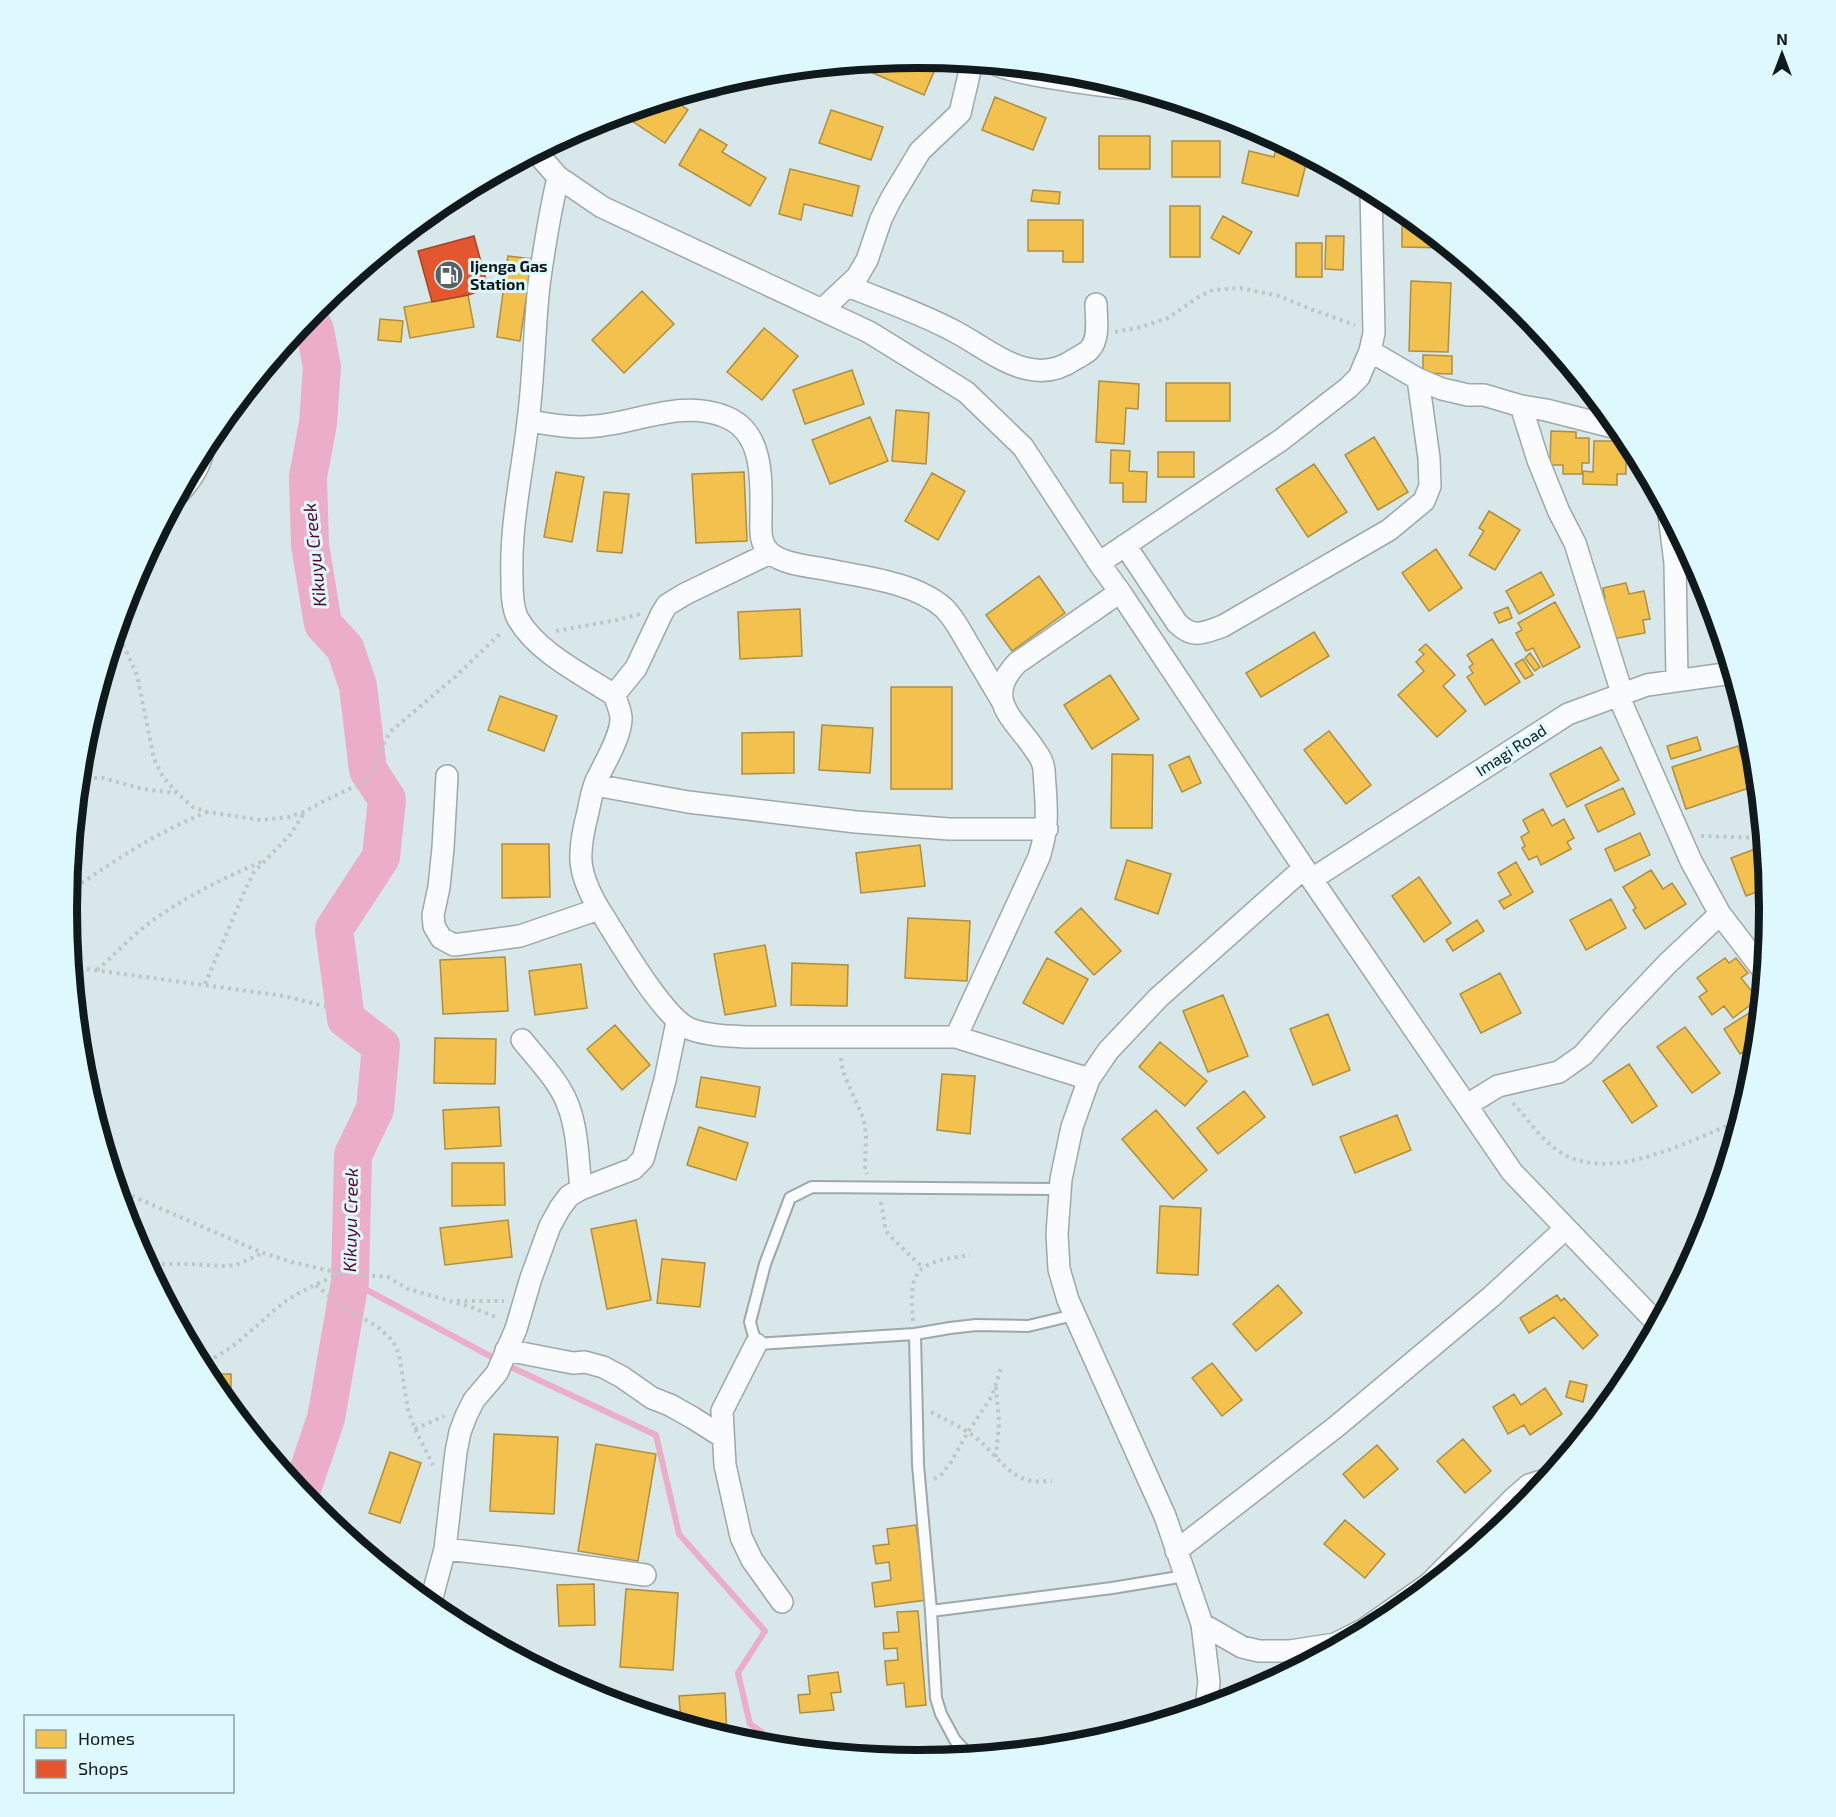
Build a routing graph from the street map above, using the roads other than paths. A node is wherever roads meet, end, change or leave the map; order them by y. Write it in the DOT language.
graph roads {
  1 [pos="971,69"];
  2 [pos="540,157"];
  3 [pos="558,177"];
  4 [pos="1371,200"];
  5 [pos="848,286"];
  6 [pos="1096,304"];
  7 [pos="822,310"];
  8 [pos="1372,342"];
  9 [pos="1418,379"];
  10 [pos="1521,406"];
  11 [pos="528,421"];
  12 [pos="1605,425"];
  13 [pos="1671,535"];
  14 [pos="1125,545"];
  15 [pos="770,553"];
  16 [pos="1099,563"];
  17 [pos="1120,592"];
  18 [pos="1725,674"];
  19 [pos="1677,679"];
  20 [pos="1620,694"];
  21 [pos="614,695"];
  22 [pos="1002,701"];
  23 [pos="447,776"];
  24 [pos="595,785"];
  25 [pos="1047,829"];
  26 [pos="1308,873"];
  27 [pos="599,909"];
  28 [pos="1720,914"];
  29 [pos="1757,961"];
  30 [pos="677,1022"];
  31 [pos="956,1036"];
  32 [pos="522,1040"];
  33 [pos="1089,1079"];
  34 [pos="1467,1106"];
  35 [pos="581,1189"];
  36 [pos="1060,1189"];
  37 [pos="1566,1228"];
  38 [pos="1074,1315"];
  39 [pos="1652,1317"];
  40 [pos="915,1334"];
  41 [pos="756,1344"];
  42 [pos="506,1350"];
  43 [pos="723,1437"];
  44 [pos="1530,1485"];
  45 [pos="1465,1547"];
  46 [pos="445,1549"];
  47 [pos="1176,1551"];
  48 [pos="645,1575"];
  49 [pos="1185,1576"];
  50 [pos="433,1595"];
  51 [pos="782,1602"];
  52 [pos="931,1611"];
  53 [pos="1202,1624"];
  54 [pos="1321,1646"];
  55 [pos="1207,1698"];
  56 [pos="963,1748"];
  1 -- 5 [label="street"];
  2 -- 3 [label="street"];
  3 -- 7 [label="street"];
  3 -- 11 [label="street"];
  4 -- 8 [label="street"];
  5 -- 6 [label="street"];
  5 -- 7 [label="street"];
  7 -- 16 [label="street"];
  8 -- 9 [label="street"];
  8 -- 14 [label="street"];
  9 -- 10 [label="street"];
  9 -- 14 [label="street"];
  10 -- 12 [label="street"];
  10 -- 20 [label="street"];
  11 -- 15 [label="street"];
  11 -- 21 [label="street"];
  13 -- 19 [label="street"];
  14 -- 16 [label="street"];
  15 -- 21 [label="street"];
  15 -- 22 [label="street"];
  16 -- 17 [label="street"];
  17 -- 22 [label="street"];
  17 -- 26 [label="street"];
  18 -- 19 [label="street, Imagi Road"];
  19 -- 20 [label="street, Imagi Road"];
  20 -- 26 [label="street, Imagi Road"];
  20 -- 28 [label="street"];
  21 -- 24 [label="street"];
  22 -- 25 [label="street"];
  23 -- 27 [label="street"];
  24 -- 25 [label="street"];
  24 -- 27 [label="street"];
  25 -- 31 [label="street"];
  26 -- 33 [label="street, Imagi Road"];
  26 -- 34 [label="street"];
  27 -- 30 [label="street"];
  28 -- 29 [label="street"];
  28 -- 34 [label="street"];
  30 -- 31 [label="street"];
  30 -- 35 [label="street"];
  31 -- 33 [label="street"];
  32 -- 35 [label="street"];
  33 -- 36 [label="street, Imagi Road"];
  34 -- 37 [label="street"];
  35 -- 42 [label="street"];
  36 -- 38 [label="street, Imagi Road"];
  36 -- 41 [label="lane"];
  37 -- 39 [label="street"];
  37 -- 47 [label="street"];
  38 -- 40 [label="lane"];
  38 -- 47 [label="street, Imagi Road"];
  40 -- 41 [label="lane"];
  40 -- 52 [label="lane"];
  41 -- 43 [label="street"];
  42 -- 43 [label="street"];
  42 -- 46 [label="street"];
  43 -- 51 [label="street"];
  44 -- 45 [label="street"];
  46 -- 48 [label="street"];
  46 -- 50 [label="street"];
  47 -- 49 [label="street, Imagi Road"];
  49 -- 52 [label="lane"];
  49 -- 53 [label="street, Imagi Road"];
  52 -- 56 [label="lane"];
  53 -- 54 [label="street"];
  53 -- 55 [label="street, Imagi Road"];
}
